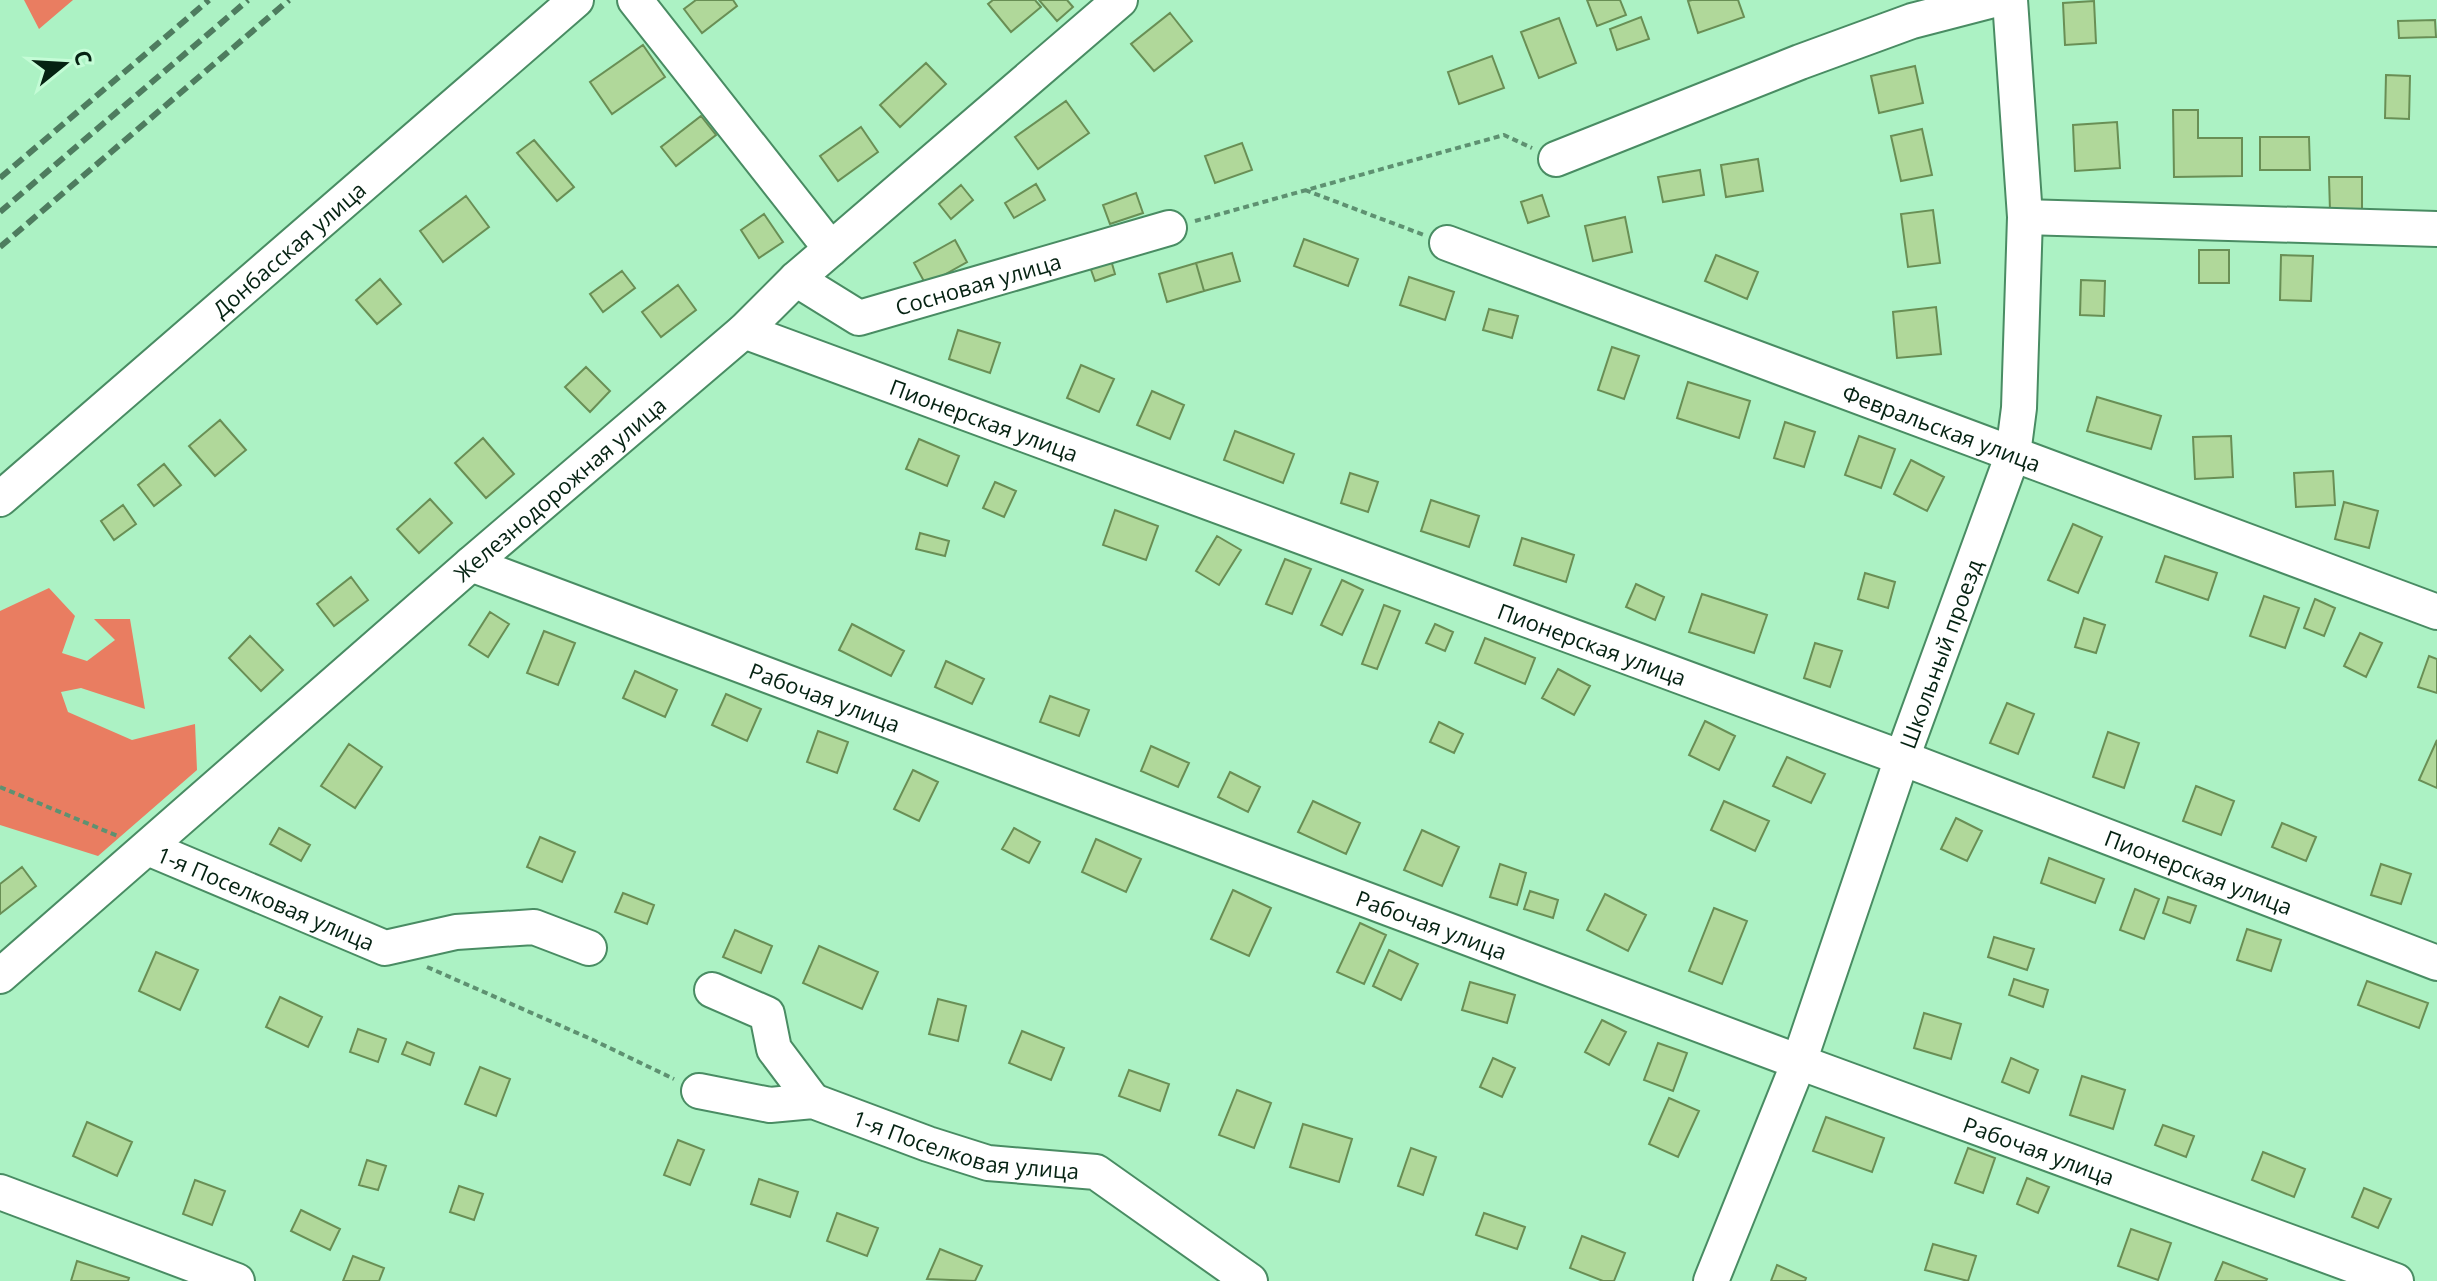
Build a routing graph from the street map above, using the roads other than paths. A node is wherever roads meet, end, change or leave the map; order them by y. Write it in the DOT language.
graph roads {
  1 [pos="576,0"];
  2 [pos="635,0"];
  3 [pos="1120,0"];
  4 [pos="1993,0"];
  5 [pos="2010,0"];
  6 [pos="1556,159"];
  7 [pos="2025,217"];
  8 [pos="1169,228"];
  9 [pos="2437,229"];
  10 [pos="1447,243"];
  11 [pos="831,249"];
  12 [pos="796,279"];
  13 [pos="859,318"];
  14 [pos="744,331"];
  15 [pos="830,362"];
  16 [pos="2013,454"];
  17 [pos="0,499"];
  18 [pos="471,564"];
  19 [pos="2437,612"];
  20 [pos="1902,758"];
  21 [pos="148,848"];
  22 [pos="589,948"];
  23 [pos="2437,963"];
  24 [pos="0,976"];
  25 [pos="712,990"];
  26 [pos="1799,1062"];
  27 [pos="699,1091"];
  28 [pos="813,1101"];
  29 [pos="0,1192"];
  30 [pos="237,1281"];
  31 [pos="1250,1281"];
  32 [pos="1711,1281"];
  33 [pos="2396,1281"];
  1 -- 17 [label="street, Донбасская улица"];
  2 -- 11 [label="street"];
  3 -- 11 [label="street, Железнодорожная улица"];
  4 -- 6 [label="street"];
  5 -- 7 [label="street, Школьный проезд"];
  7 -- 9 [label="street"];
  7 -- 16 [label="street, Школьный проезд"];
  8 -- 13 [label="street, Сосновая улица"];
  10 -- 16 [label="street, Февральская улица"];
  11 -- 12 [label="street, Железнодорожная улица"];
  12 -- 13 [label="street"];
  12 -- 14 [label="street, Железнодорожная улица"];
  13 -- 15 [label="street"];
  14 -- 15 [label="street, Пионерская улица"];
  14 -- 18 [label="street, Железнодорожная улица"];
  15 -- 20 [label="street, Пионерская улица"];
  16 -- 19 [label="street, Февральская улица"];
  16 -- 20 [label="street, Школьный проезд"];
  18 -- 21 [label="street, Железнодорожная улица"];
  18 -- 26 [label="street, Рабочая улица"];
  20 -- 23 [label="street, Пионерская улица"];
  20 -- 26 [label="street, Школьный проезд"];
  21 -- 22 [label="street, 1-я Поселковая улица"];
  21 -- 24 [label="street, Железнодорожная улица"];
  25 -- 28 [label="street"];
  26 -- 32 [label="street, Школьный проезд"];
  26 -- 33 [label="street, Рабочая улица"];
  27 -- 28 [label="street, 1-я Поселковая улица"];
  28 -- 31 [label="street, 1-я Поселковая улица"];
  29 -- 30 [label="street"];
}
